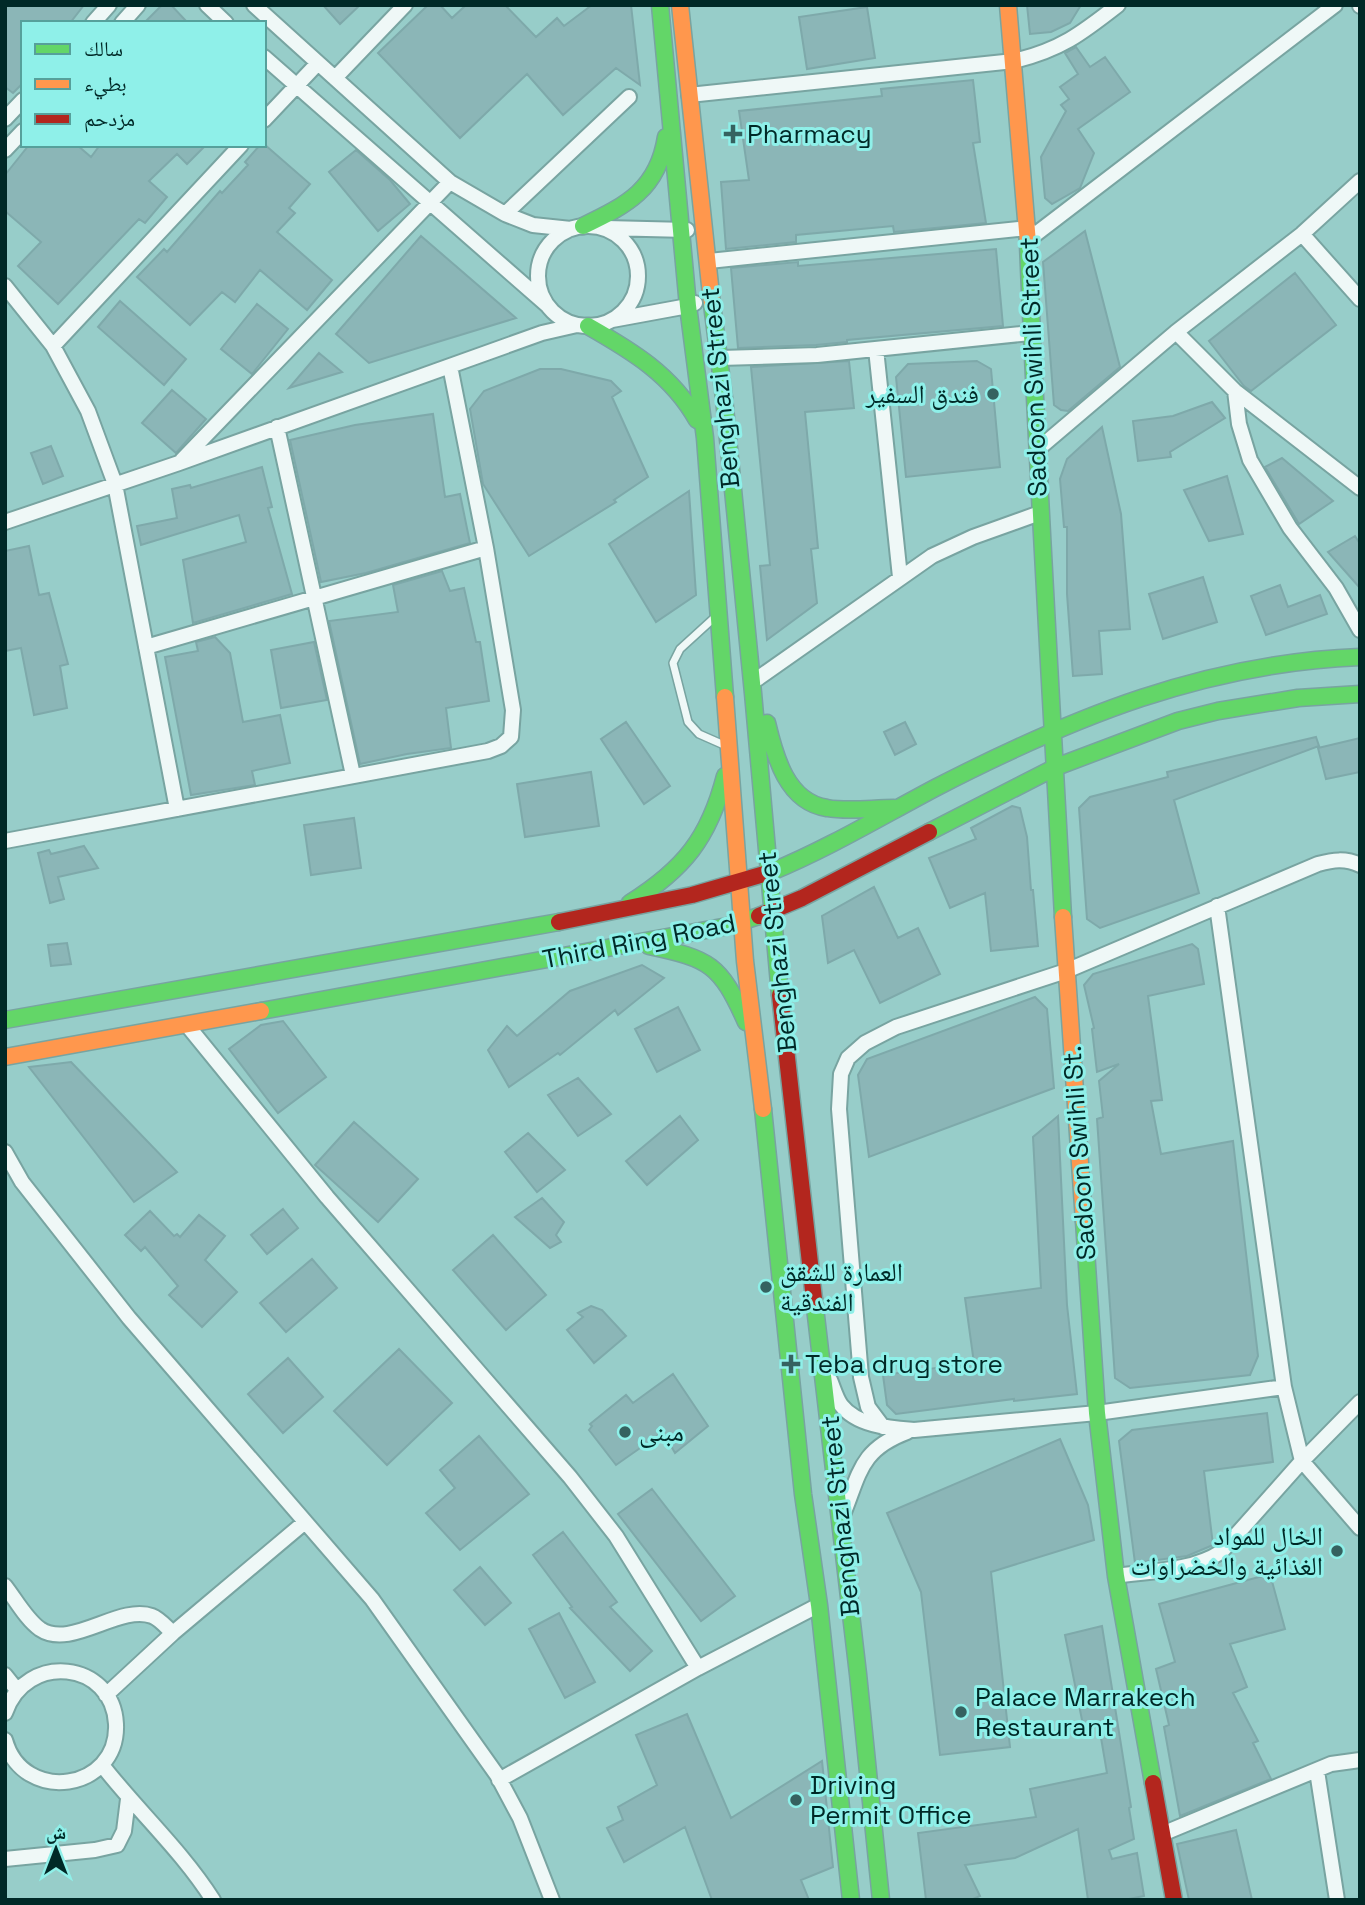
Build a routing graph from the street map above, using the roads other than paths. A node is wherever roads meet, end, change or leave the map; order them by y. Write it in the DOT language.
graph roads {
  1 [pos="109,5"];
  2 [pos="138,5"];
  3 [pos="207,5"];
  4 [pos="254,5"];
  5 [pos="405,5"];
  6 [pos="660,5"];
  7 [pos="680,5"];
  8 [pos="1008,5"];
  9 [pos="1118,5"];
  10 [pos="1335,5"];
  11 [pos="95,21"];
  12 [pos="124,21"];
  13 [pos="224,21"];
  14 [pos="266,59"];
  15 [pos="1014,61"];
  16 [pos="318,63"];
  17 [pos="335,78"];
  18 [pos="296,86"];
  19 [pos="689,95"];
  20 [pos="629,97"];
  21 [pos="21,102"];
  22 [pos="668,102"];
  23 [pos="266,118"];
  24 [pos="5,119"];
  25 [pos="21,133"];
  26 [pos="239,147"];
  27 [pos="5,150"];
  28 [pos="1360,181"];
  29 [pos="450,182"];
  30 [pos="431,203"];
  31 [pos="505,215"];
  32 [pos="577,228"];
  33 [pos="602,228"];
  34 [pos="706,229"];
  35 [pos="682,231"];
  36 [pos="1028,234"];
  37 [pos="1302,234"];
  38 [pos="709,261"];
  39 [pos="5,286"];
  40 [pos="710,294"];
  41 [pos="1360,299"];
  42 [pos="547,305"];
  43 [pos="688,306"];
  44 [pos="611,320"];
  45 [pos="583,325"];
  46 [pos="1176,332"];
  47 [pos="1031,333"];
  48 [pos="53,346"];
  49 [pos="876,349"];
  50 [pos="720,358"];
  51 [pos="450,366"];
  52 [pos="1235,391"];
  53 [pos="276,427"];
  54 [pos="705,438"];
  55 [pos="1037,450"];
  56 [pos="179,463"];
  57 [pos="115,484"];
  58 [pos="1360,488"];
  59 [pos="1040,513"];
  60 [pos="5,522"];
  61 [pos="486,548"];
  62 [pos="900,577"];
  63 [pos="313,600"];
  64 [pos="720,613"];
  65 [pos="1360,630"];
  66 [pos="146,647"];
  67 [pos="749,652"];
  68 [pos="1360,657"];
  69 [pos="757,679"];
  70 [pos="1360,694"];
  71 [pos="1054,729"];
  72 [pos="730,750"];
  73 [pos="1056,767"];
  74 [pos="353,775"];
  75 [pos="898,808"];
  76 [pos="177,809"];
  77 [pos="5,841"];
  78 [pos="1360,865"];
  79 [pos="768,873"];
  80 [pos="739,881"];
  81 [pos="1217,906"];
  82 [pos="614,912"];
  83 [pos="771,912"];
  84 [pos="742,921"];
  85 [pos="635,943"];
  86 [pos="1066,971"];
  87 [pos="5,1020"];
  88 [pos="187,1025"];
  89 [pos="757,1048"];
  90 [pos="7,1060"];
  91 [pos="5,1152"];
  92 [pos="5,1172"];
  93 [pos="22,1182"];
  94 [pos="825,1369"];
  95 [pos="1284,1387"];
  96 [pos="1360,1402"];
  97 [pos="1097,1412"];
  98 [pos="883,1427"];
  99 [pos="914,1430"];
  100 [pos="1302,1461"];
  101 [pos="840,1521"];
  102 [pos="305,1522"];
  103 [pos="1360,1528"];
  104 [pos="1116,1576"];
  105 [pos="5,1586"];
  106 [pos="819,1605"];
  107 [pos="173,1633"];
  108 [pos="698,1668"];
  109 [pos="5,1675"];
  110 [pos="17,1690"];
  111 [pos="106,1695"];
  112 [pos="5,1713"];
  113 [pos="5,1740"];
  114 [pos="1360,1760"];
  115 [pos="102,1765"];
  116 [pos="1317,1771"];
  117 [pos="499,1780"];
  118 [pos="128,1799"];
  119 [pos="1161,1835"];
  120 [pos="5,1859"];
  121 [pos="214,1900"];
  122 [pos="552,1900"];
  123 [pos="851,1900"];
  124 [pos="881,1900"];
  125 [pos="1174,1900"];
  126 [pos="1337,1900"];
  1 -- 11 [label="street"];
  2 -- 12 [label="street"];
  3 -- 13 [label="street"];
  4 -- 16 [label="street"];
  5 -- 17 [label="street"];
  6 -- 22 [label="main road, Benghazi Street"];
  7 -- 19 [label="main road, Benghazi Street"];
  8 -- 15 [label="main road, Sadoon Swihli Street"];
  9 -- 15 [label="street"];
  10 -- 36 [label="street"];
  14 -- 18 [label="street"];
  15 -- 19 [label="street"];
  15 -- 36 [label="main road, Sadoon Swihli Street"];
  16 -- 17 [label="street"];
  16 -- 18 [label="street"];
  17 -- 29 [label="street"];
  18 -- 23 [label="street"];
  18 -- 30 [label="street"];
  19 -- 34 [label="main road, Benghazi Street"];
  20 -- 31 [label="street"];
  21 -- 24 [label="street"];
  22 -- 32 [label="main road"];
  22 -- 35 [label="main road, Benghazi Street"];
  25 -- 27 [label="street"];
  26 -- 48 [label="street"];
  28 -- 37 [label="street"];
  29 -- 30 [label="street"];
  29 -- 31 [label="street"];
  30 -- 42 [label="street"];
  30 -- 56 [label="street"];
  31 -- 32 [label="street"];
  32 -- 33 [label="street"];
  32 -- 42 [label="street"];
  33 -- 35 [label="street"];
  33 -- 44 [label="street"];
  34 -- 35 [label="street"];
  34 -- 38 [label="main road, Benghazi Street"];
  35 -- 43 [label="main road, Benghazi Street"];
  36 -- 38 [label="street"];
  36 -- 47 [label="main road, Sadoon Swihli Street"];
  37 -- 41 [label="street"];
  37 -- 46 [label="street"];
  38 -- 40 [label="main road, Benghazi Street"];
  39 -- 48 [label="street"];
  40 -- 43 [label="street"];
  40 -- 50 [label="main road, Benghazi Street"];
  42 -- 45 [label="street"];
  43 -- 44 [label="street"];
  43 -- 54 [label="main road, Benghazi Street"];
  44 -- 45 [label="street"];
  45 -- 51 [label="street"];
  45 -- 54 [label="main road"];
  46 -- 52 [label="street"];
  46 -- 55 [label="street"];
  47 -- 49 [label="street"];
  47 -- 55 [label="main road, Sadoon Swihli Street"];
  48 -- 57 [label="street"];
  49 -- 50 [label="street"];
  49 -- 62 [label="street"];
  50 -- 67 [label="main road, Benghazi Street"];
  51 -- 53 [label="street"];
  51 -- 61 [label="street"];
  52 -- 58 [label="street"];
  52 -- 65 [label="street"];
  53 -- 56 [label="street"];
  53 -- 63 [label="street"];
  54 -- 64 [label="main road, Benghazi Street"];
  55 -- 59 [label="main road, Sadoon Swihli Street"];
  56 -- 57 [label="street"];
  57 -- 60 [label="street"];
  57 -- 66 [label="street"];
  59 -- 62 [label="street"];
  59 -- 71 [label="main road, Sadoon Swihli Street"];
  61 -- 63 [label="street"];
  61 -- 74 [label="street"];
  62 -- 69 [label="street"];
  63 -- 66 [label="street"];
  63 -- 74 [label="street"];
  64 -- 72 [label="main road, Benghazi Street"];
  64 -- 72 [label="lane"];
  66 -- 76 [label="street"];
  67 -- 69 [label="main road"];
  67 -- 79 [label="main road, Benghazi Street"];
  68 -- 71 [label="main road, Third Ring Road"];
  69 -- 75 [label="main road"];
  70 -- 73 [label="main road, Third Ring Road"];
  71 -- 73 [label="main road, Sadoon Swihli St."];
  71 -- 75 [label="main road, Third Ring Road"];
  72 -- 80 [label="main road, Benghazi Street"];
  72 -- 82 [label="main road"];
  73 -- 83 [label="main road, Third Ring Road"];
  73 -- 86 [label="main road, Sadoon Swihli St."];
  74 -- 76 [label="street"];
  75 -- 79 [label="main road, Third Ring Road"];
  76 -- 77 [label="street"];
  78 -- 81 [label="street"];
  79 -- 80 [label="main road, Third Ring Road"];
  79 -- 83 [label="main road, Benghazi Street"];
  80 -- 82 [label="main road, Third Ring Road"];
  80 -- 84 [label="main road, Benghazi Street"];
  81 -- 86 [label="street"];
  81 -- 95 [label="street"];
  82 -- 87 [label="main road, Third Ring Road"];
  83 -- 84 [label="main road, Third Ring Road"];
  83 -- 94 [label="main road, Benghazi Street"];
  84 -- 85 [label="main road, Third Ring Road"];
  84 -- 89 [label="main road, Benghazi Street"];
  85 -- 88 [label="main road, Third Ring Road"];
  85 -- 89 [label="main road"];
  86 -- 97 [label="main road, Sadoon Swihli St."];
  86 -- 98 [label="street"];
  88 -- 90 [label="main road, Third Ring Road"];
  88 -- 108 [label="street"];
  89 -- 106 [label="main road, Benghazi Street"];
  91 -- 93 [label="street"];
  92 -- 93 [label="street"];
  93 -- 102 [label="street"];
  94 -- 98 [label="street"];
  94 -- 101 [label="main road, Benghazi Street"];
  95 -- 97 [label="street"];
  95 -- 100 [label="street"];
  96 -- 100 [label="street"];
  97 -- 99 [label="street"];
  97 -- 104 [label="main road, Sadoon Swihli St."];
  98 -- 99 [label="street"];
  99 -- 101 [label="street"];
  100 -- 103 [label="street"];
  100 -- 104 [label="street"];
  101 -- 124 [label="main road, Benghazi Street"];
  102 -- 107 [label="street"];
  102 -- 117 [label="street"];
  104 -- 119 [label="main road, Sadoon Swihli St."];
  105 -- 107 [label="street"];
  106 -- 108 [label="street"];
  106 -- 123 [label="main road, Benghazi Street"];
  107 -- 111 [label="street"];
  108 -- 117 [label="street"];
  109 -- 110 [label="street"];
  110 -- 111 [label="street"];
  110 -- 112 [label="street"];
  111 -- 115 [label="street"];
  113 -- 115 [label="street"];
  114 -- 116 [label="street"];
  115 -- 118 [label="street"];
  116 -- 119 [label="street"];
  116 -- 126 [label="street"];
  117 -- 122 [label="street"];
  118 -- 120 [label="street"];
  118 -- 121 [label="street"];
  119 -- 125 [label="main road, Sadoon Swihli St."];
}
